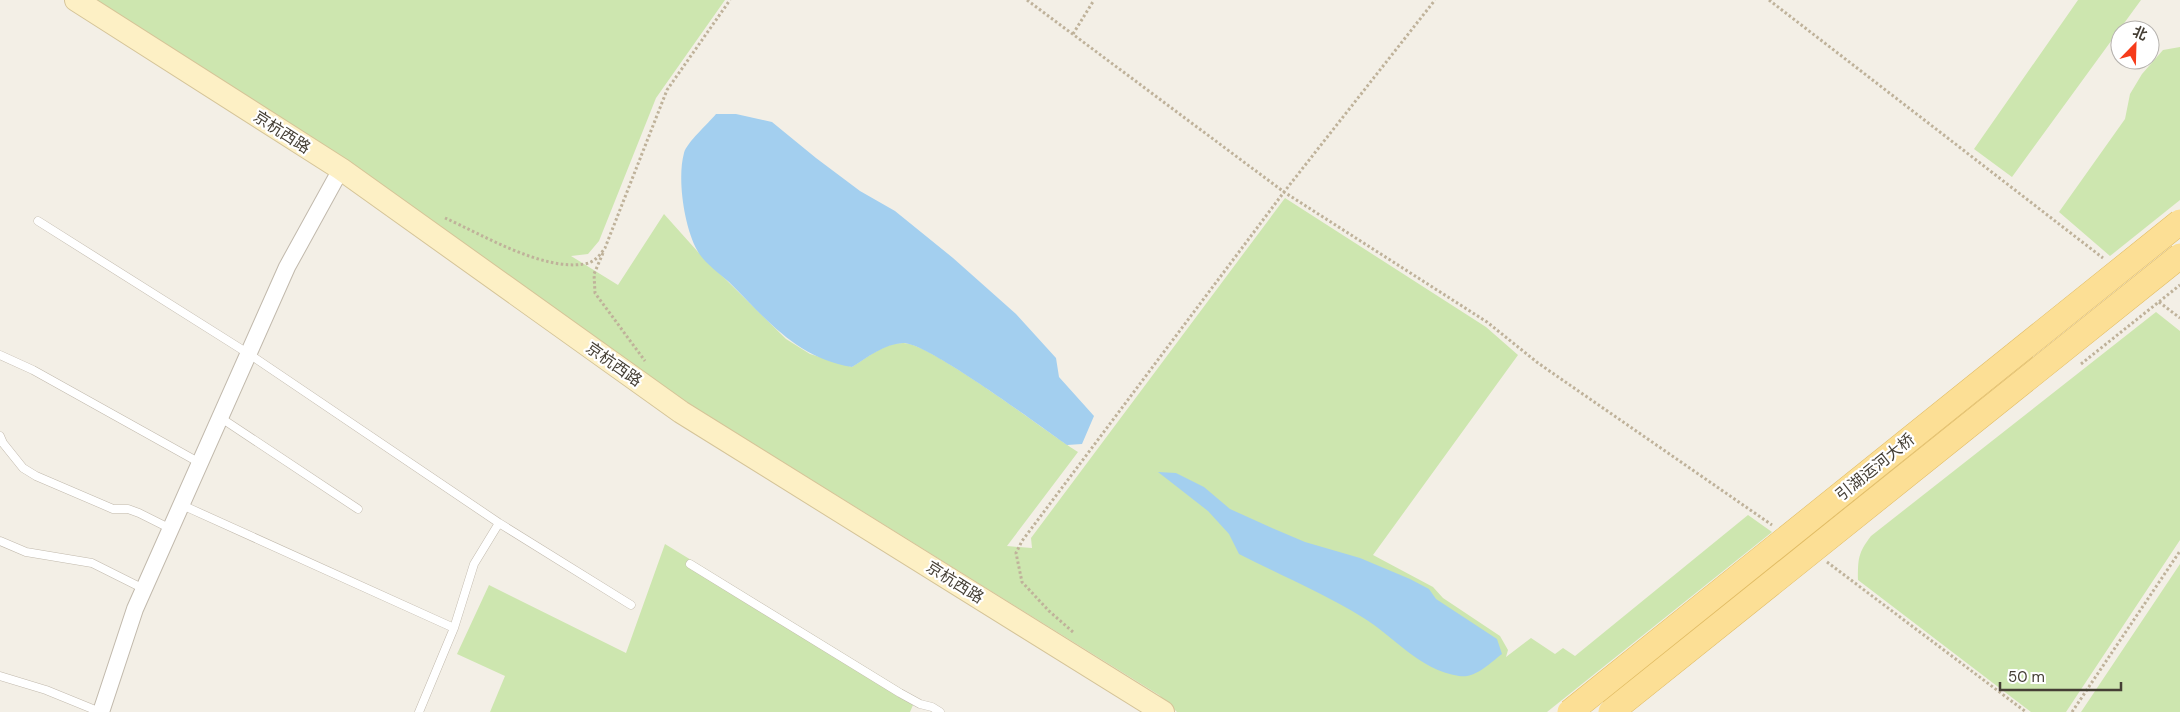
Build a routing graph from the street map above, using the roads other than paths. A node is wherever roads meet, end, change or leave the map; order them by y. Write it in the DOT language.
graph roads {
  1 [pos="76,0"];
  2 [pos="341,169"];
  3 [pos="38,221"];
  4 [pos="2180,222"];
  5 [pos="2180,256"];
  6 [pos="249,354"];
  7 [pos="0,355"];
  8 [pos="220,418"];
  9 [pos="0,436"];
  10 [pos="200,463"];
  11 [pos="182,505"];
  12 [pos="358,509"];
  13 [pos="499,523"];
  14 [pos="171,529"];
  15 [pos="0,541"];
  16 [pos="690,564"];
  17 [pos="144,589"];
  18 [pos="631,605"];
  19 [pos="454,628"];
  20 [pos="0,676"];
  21 [pos="919,708"];
  22 [pos="101,712"];
  23 [pos="419,712"];
  24 [pos="940,712"];
  25 [pos="1163,712"];
  26 [pos="1570,712"];
  27 [pos="1610,712"];
  1 -- 2 [label="main road, 京杭西路"];
  2 -- 6 [label="street"];
  2 -- 25 [label="main road, 京杭西路"];
  3 -- 6 [label="lane"];
  4 -- 26 [label="main road, 引湖运河大桥, bridge"];
  5 -- 27 [label="main road, 引湖运河大桥, bridge"];
  6 -- 8 [label="street"];
  6 -- 13 [label="lane"];
  7 -- 10 [label="lane"];
  8 -- 10 [label="street"];
  8 -- 12 [label="lane"];
  9 -- 14 [label="lane"];
  10 -- 11 [label="street"];
  11 -- 14 [label="street"];
  11 -- 19 [label="lane"];
  13 -- 18 [label="lane"];
  13 -- 19 [label="lane"];
  14 -- 17 [label="street"];
  15 -- 17 [label="lane"];
  16 -- 21 [label="lane"];
  17 -- 22 [label="street"];
  19 -- 23 [label="lane"];
  20 -- 22 [label="lane"];
  21 -- 24 [label="lane"];
}
